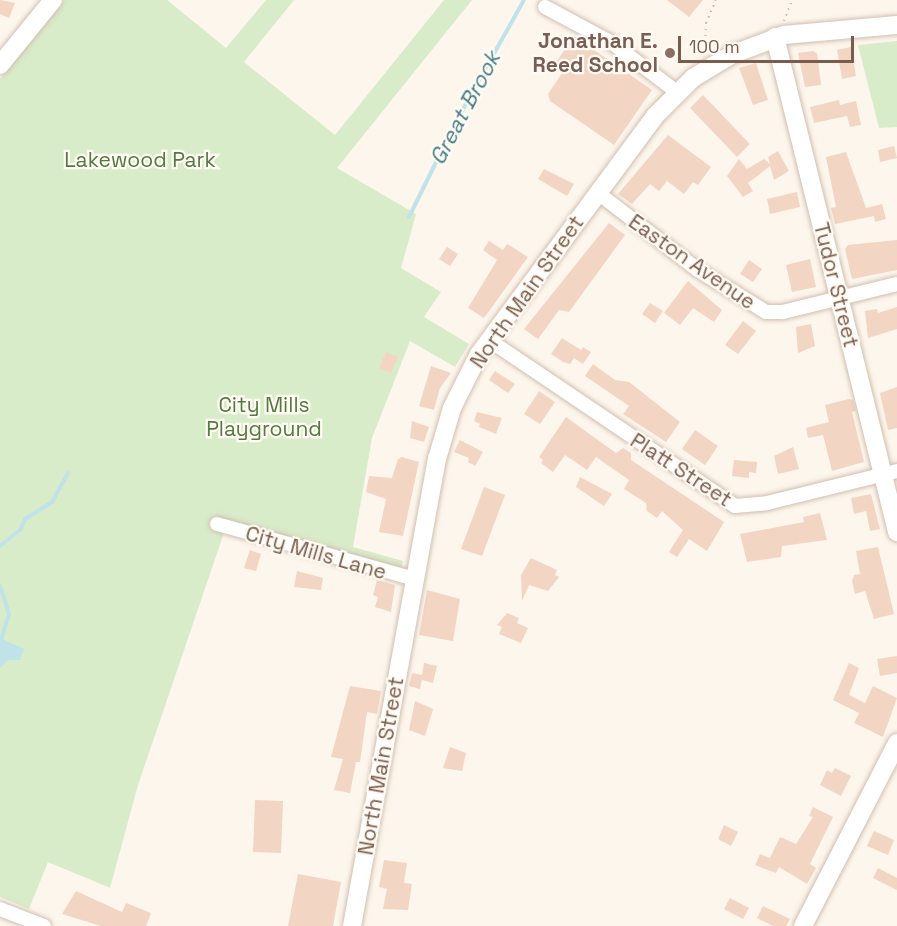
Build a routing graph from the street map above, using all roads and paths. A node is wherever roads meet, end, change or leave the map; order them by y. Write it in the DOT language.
graph roads {
  1 [pos="53,0"];
  2 [pos="716,0"];
  3 [pos="792,0"];
  4 [pos="545,7"];
  5 [pos="897,25"];
  6 [pos="783,36"];
  7 [pos="0,65"];
  8 [pos="710,67"];
  9 [pos="677,92"];
  10 [pos="598,193"];
  11 [pos="897,284"];
  12 [pos="839,298"];
  13 [pos="489,340"];
  14 [pos="890,473"];
  15 [pos="218,524"];
  16 [pos="897,532"];
  17 [pos="415,579"];
  18 [pos="897,743"];
  19 [pos="0,909"];
  20 [pos="39,925"];
  21 [pos="352,926"];
  22 [pos="803,926"];
  1 -- 7 [label="main road"];
  2 -- 8 [label="path"];
  3 -- 6 [label="path"];
  4 -- 9 [label="street"];
  5 -- 6 [label="main road, North Main Street"];
  6 -- 8 [label="main road, North Main Street"];
  6 -- 12 [label="main road, Tudor Street"];
  8 -- 9 [label="main road, North Main Street"];
  9 -- 10 [label="main road, North Main Street"];
  10 -- 12 [label="street, Easton Avenue"];
  10 -- 13 [label="main road, North Main Street"];
  11 -- 12 [label="street, Easton Avenue"];
  12 -- 14 [label="main road, Tudor Street"];
  13 -- 14 [label="street, Platt Street"];
  13 -- 17 [label="main road, North Main Street"];
  14 -- 16 [label="main road, Tudor Street"];
  15 -- 17 [label="street, City Mills Lane"];
  17 -- 21 [label="main road, North Main Street"];
  18 -- 22 [label="main road"];
  19 -- 20 [label="street"];
}
